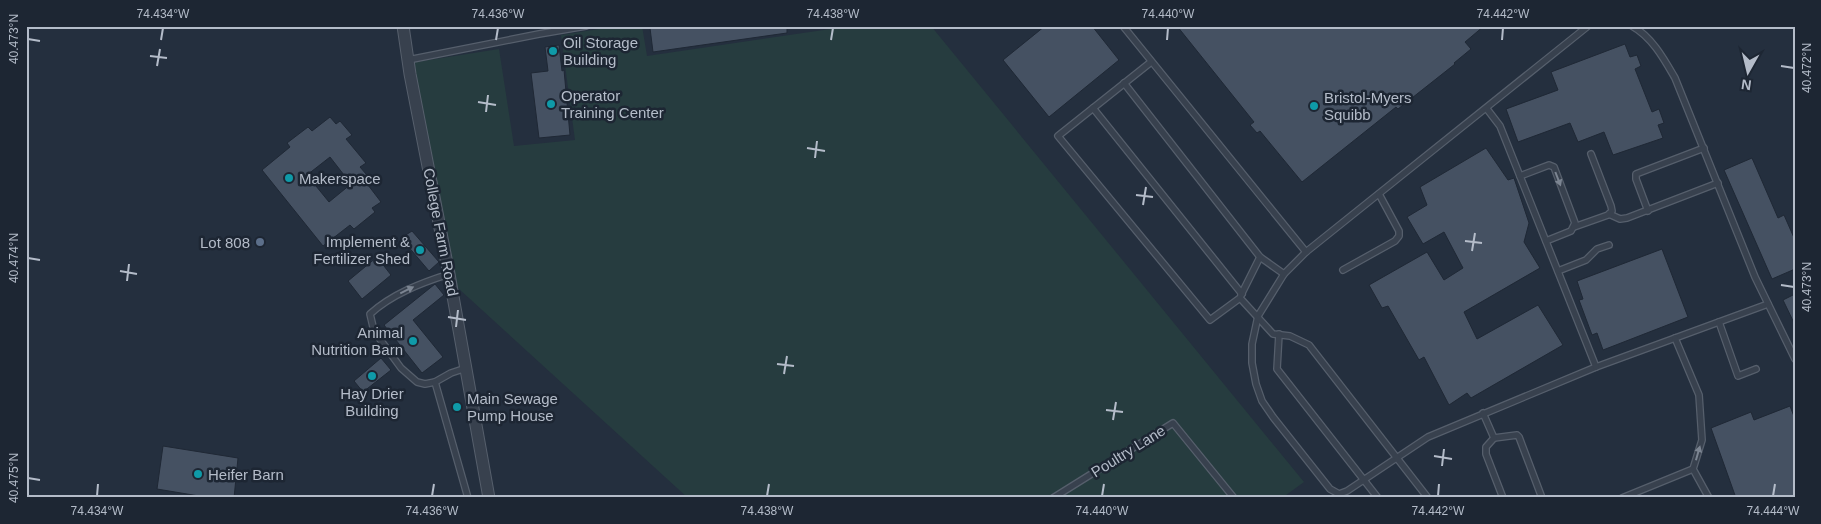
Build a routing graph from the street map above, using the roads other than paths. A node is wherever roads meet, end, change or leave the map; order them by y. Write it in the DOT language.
graph roads {
  1 [pos="403,26"];
  2 [pos="538,26"];
  3 [pos="586,26"];
  4 [pos="1123,26"];
  5 [pos="1588,26"];
  6 [pos="1632,26"];
  7 [pos="539,34"];
  8 [pos="408,60"];
  9 [pos="1151,62"];
  10 [pos="1124,83"];
  11 [pos="1093,108"];
  12 [pos="1487,108"];
  13 [pos="1704,148"];
  14 [pos="1592,154"];
  15 [pos="1520,176"];
  16 [pos="1718,183"];
  17 [pos="1379,194"];
  18 [pos="1648,211"];
  19 [pos="1609,214"];
  20 [pos="1574,227"];
  21 [pos="1546,241"];
  22 [pos="1609,245"];
  23 [pos="1306,252"];
  24 [pos="1260,257"];
  25 [pos="1343,270"];
  26 [pos="1558,272"];
  27 [pos="449,274"];
  28 [pos="1284,274"];
  29 [pos="1241,296"];
  30 [pos="1768,304"];
  31 [pos="1258,316"];
  32 [pos="1719,322"];
  33 [pos="1279,334"];
  34 [pos="1675,338"];
  35 [pos="1795,359"];
  36 [pos="466,368"];
  37 [pos="1596,368"];
  38 [pos="1756,369"];
  39 [pos="434,382"];
  40 [pos="1483,413"];
  41 [pos="1494,438"];
  42 [pos="1396,458"];
  43 [pos="1694,469"];
  44 [pos="1364,480"];
  45 [pos="1340,496"];
  46 [pos="468,498"];
  47 [pos="489,498"];
  48 [pos="1053,498"];
  49 [pos="1234,498"];
  50 [pos="1378,498"];
  51 [pos="1428,498"];
  52 [pos="1503,498"];
  53 [pos="1542,498"];
  54 [pos="1622,498"];
  55 [pos="1709,498"];
  1 -- 8 [label="street, College Farm Road"];
  2 -- 7 [label="lane"];
  3 -- 7 [label="lane"];
  4 -- 9 [label="lane"];
  5 -- 12 [label="lane"];
  6 -- 13 [label="lane"];
  7 -- 8 [label="lane"];
  8 -- 27 [label="street, College Farm Road"];
  9 -- 10 [label="lane"];
  9 -- 23 [label="lane"];
  10 -- 11 [label="lane"];
  10 -- 24 [label="lane"];
  11 -- 29 [label="lane"];
  11 -- 29 [label="lane"];
  12 -- 15 [label="lane"];
  12 -- 17 [label="lane"];
  13 -- 16 [label="lane"];
  13 -- 18 [label="lane"];
  14 -- 19 [label="lane"];
  15 -- 20 [label="lane, one-way"];
  15 -- 21 [label="lane"];
  16 -- 18 [label="lane"];
  16 -- 30 [label="lane"];
  17 -- 23 [label="lane"];
  17 -- 25 [label="lane"];
  18 -- 19 [label="lane"];
  19 -- 20 [label="lane"];
  20 -- 21 [label="lane"];
  21 -- 26 [label="lane"];
  22 -- 26 [label="lane"];
  23 -- 28 [label="lane"];
  24 -- 28 [label="lane"];
  24 -- 29 [label="lane"];
  26 -- 37 [label="lane"];
  27 -- 36 [label="street, College Farm Road"];
  39 -- 27 [label="lane, one-way"];
  28 -- 31 [label="lane"];
  29 -- 31 [label="lane"];
  30 -- 32 [label="lane"];
  30 -- 35 [label="lane"];
  31 -- 33 [label="lane"];
  31 -- 45 [label="lane"];
  32 -- 34 [label="lane"];
  32 -- 38 [label="lane"];
  33 -- 42 [label="lane"];
  33 -- 44 [label="lane"];
  34 -- 37 [label="lane"];
  43 -- 34 [label="lane, one-way"];
  36 -- 39 [label="lane"];
  36 -- 47 [label="street, College Farm Road"];
  37 -- 40 [label="lane"];
  39 -- 46 [label="lane"];
  40 -- 41 [label="lane"];
  40 -- 42 [label="lane"];
  41 -- 52 [label="lane"];
  41 -- 53 [label="lane"];
  42 -- 44 [label="lane"];
  42 -- 51 [label="lane"];
  43 -- 54 [label="lane"];
  43 -- 55 [label="lane"];
  44 -- 45 [label="lane"];
  44 -- 50 [label="lane"];
  48 -- 49 [label="lane, Poultry Lane"];
}
